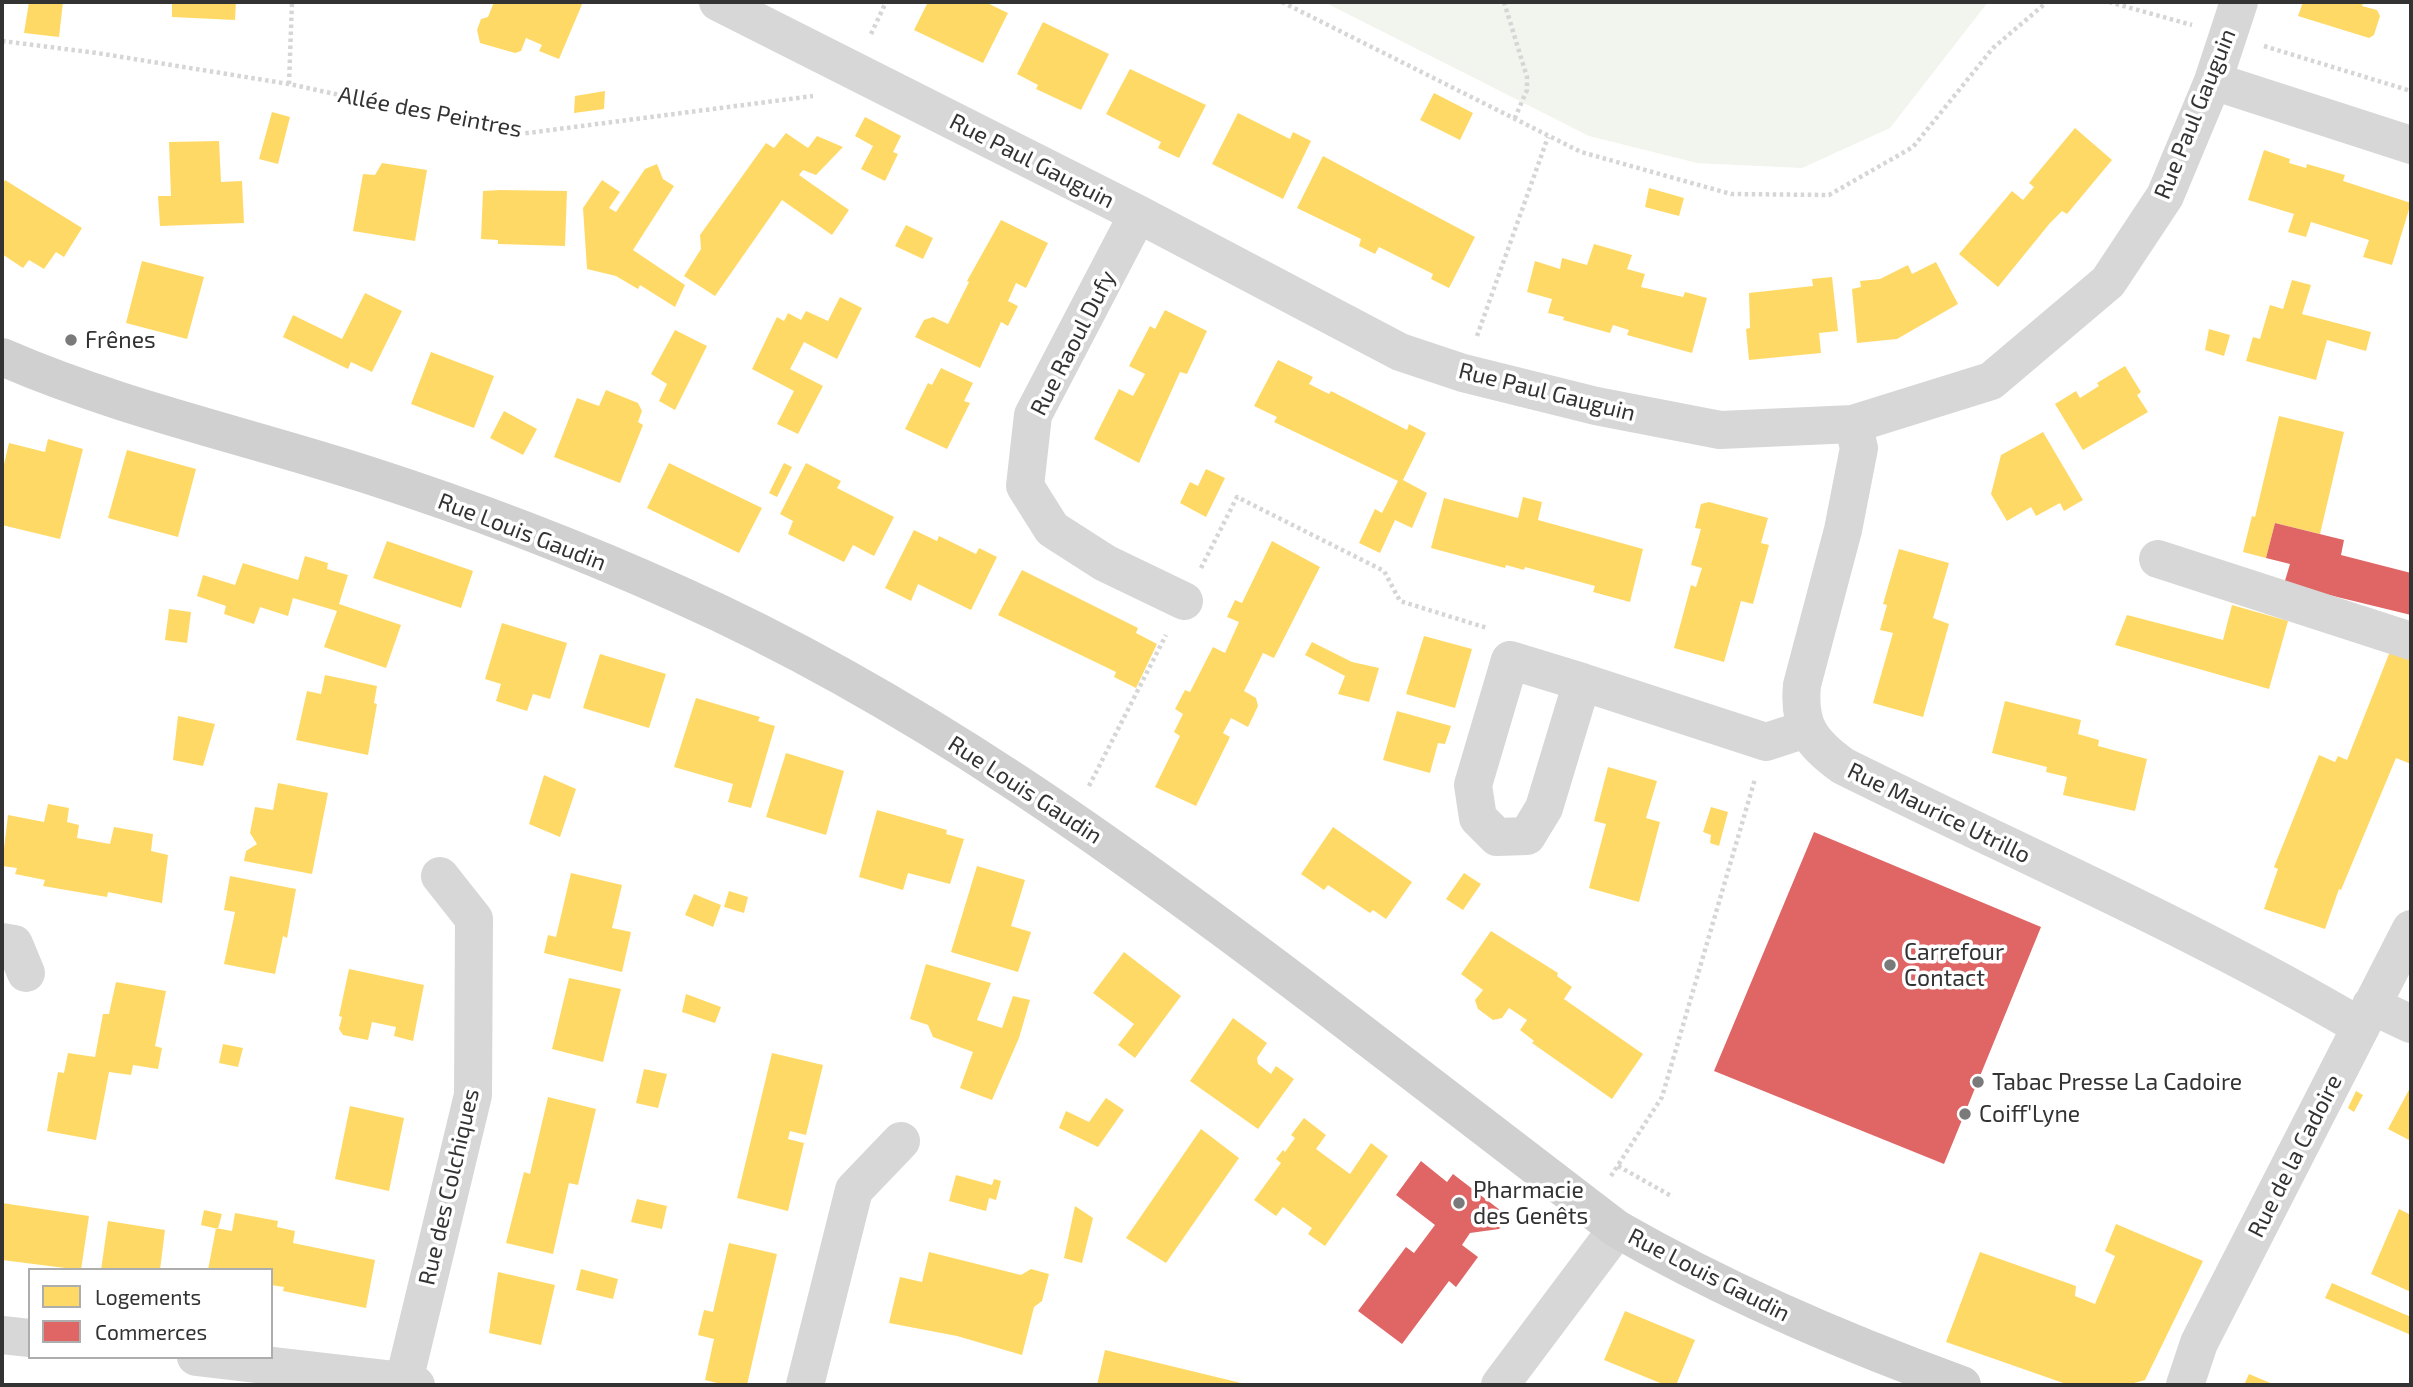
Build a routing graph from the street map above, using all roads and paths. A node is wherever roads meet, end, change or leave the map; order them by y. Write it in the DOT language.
graph roads {
  1 [pos="292,2"];
  2 [pos="718,2"];
  3 [pos="1282,2"];
  4 [pos="1504,2"];
  5 [pos="2047,2"];
  6 [pos="2109,2"];
  7 [pos="2233,18"];
  8 [pos="2,41"];
  9 [pos="849,68"];
  10 [pos="2213,81"];
  11 [pos="289,84"];
  12 [pos="2411,91"];
  13 [pos="1514,120"];
  14 [pos="1548,137"];
  15 [pos="2411,145"];
  16 [pos="1138,214"];
  17 [pos="2,357"];
  18 [pos="1464,373"];
  19 [pos="1853,424"];
  20 [pos="1237,497"];
  21 [pos="2158,559"];
  22 [pos="1184,601"];
  23 [pos="2411,641"];
  24 [pos="1510,660"];
  25 [pos="1582,682"];
  26 [pos="1133,698"];
  27 [pos="1806,729"];
  28 [pos="1766,742"];
  29 [pos="1072,820"];
  30 [pos="440,876"];
  31 [pos="2411,929"];
  32 [pos="2,942"];
  33 [pos="26,973"];
  34 [pos="2366,1016"];
  35 [pos="2411,1024"];
  36 [pos="901,1141"];
  37 [pos="1618,1166"];
  38 [pos="1673,1197"];
  39 [pos="1586,1205"];
  40 [pos="1617,1229"];
  41 [pos="2,1335"];
  42 [pos="28,1338"];
  43 [pos="212,1359"];
  44 [pos="1922,1378"];
  45 [pos="410,1383"];
  46 [pos="805,1385"];
  47 [pos="1500,1385"];
  48 [pos="1962,1385"];
  49 [pos="2185,1385"];
  1 -- 11 [label="path"];
  2 -- 9 [label="street, Rue Paul Gauguin"];
  3 -- 13 [label="path"];
  4 -- 13 [label="path"];
  5 -- 14 [label="path"];
  6 -- 7 [label="path"];
  7 -- 10 [label="street, Rue Paul Gauguin"];
  7 -- 12 [label="path"];
  8 -- 11 [label="path, Allée des Peintres"];
  9 -- 11 [label="path, Allée des Peintres"];
  9 -- 16 [label="street, Rue Paul Gauguin"];
  10 -- 15 [label="street"];
  10 -- 19 [label="street, Rue Paul Gauguin"];
  13 -- 14 [label="path"];
  14 -- 18 [label="path"];
  16 -- 18 [label="street, Rue Paul Gauguin"];
  16 -- 22 [label="street, Rue Raoul Dufy"];
  17 -- 29 [label="street, Rue Louis Gaudin"];
  18 -- 19 [label="street, Rue Paul Gauguin"];
  19 -- 27 [label="street"];
  20 -- 24 [label="path"];
  21 -- 23 [label="street"];
  24 -- 25 [label="street"];
  24 -- 25 [label="street"];
  25 -- 28 [label="street"];
  26 -- 29 [label="path"];
  27 -- 28 [label="street"];
  27 -- 34 [label="street, Rue Maurice Utrillo"];
  28 -- 37 [label="path"];
  29 -- 39 [label="street, Rue Louis Gaudin"];
  30 -- 45 [label="street, Rue des Colchiques"];
  31 -- 34 [label="street, Rue de la Cadoire"];
  32 -- 33 [label="street"];
  34 -- 35 [label="street, Rue Maurice Utrillo"];
  34 -- 49 [label="street, Rue de la Cadoire"];
  36 -- 46 [label="street"];
  37 -- 38 [label="path"];
  37 -- 39 [label="path"];
  39 -- 40 [label="street, Rue Louis Gaudin"];
  40 -- 44 [label="street, Rue Louis Gaudin"];
  40 -- 47 [label="street"];
  41 -- 42 [label="street"];
  43 -- 45 [label="street"];
  44 -- 48 [label="street, Rue Louis Gaudin"];
}
